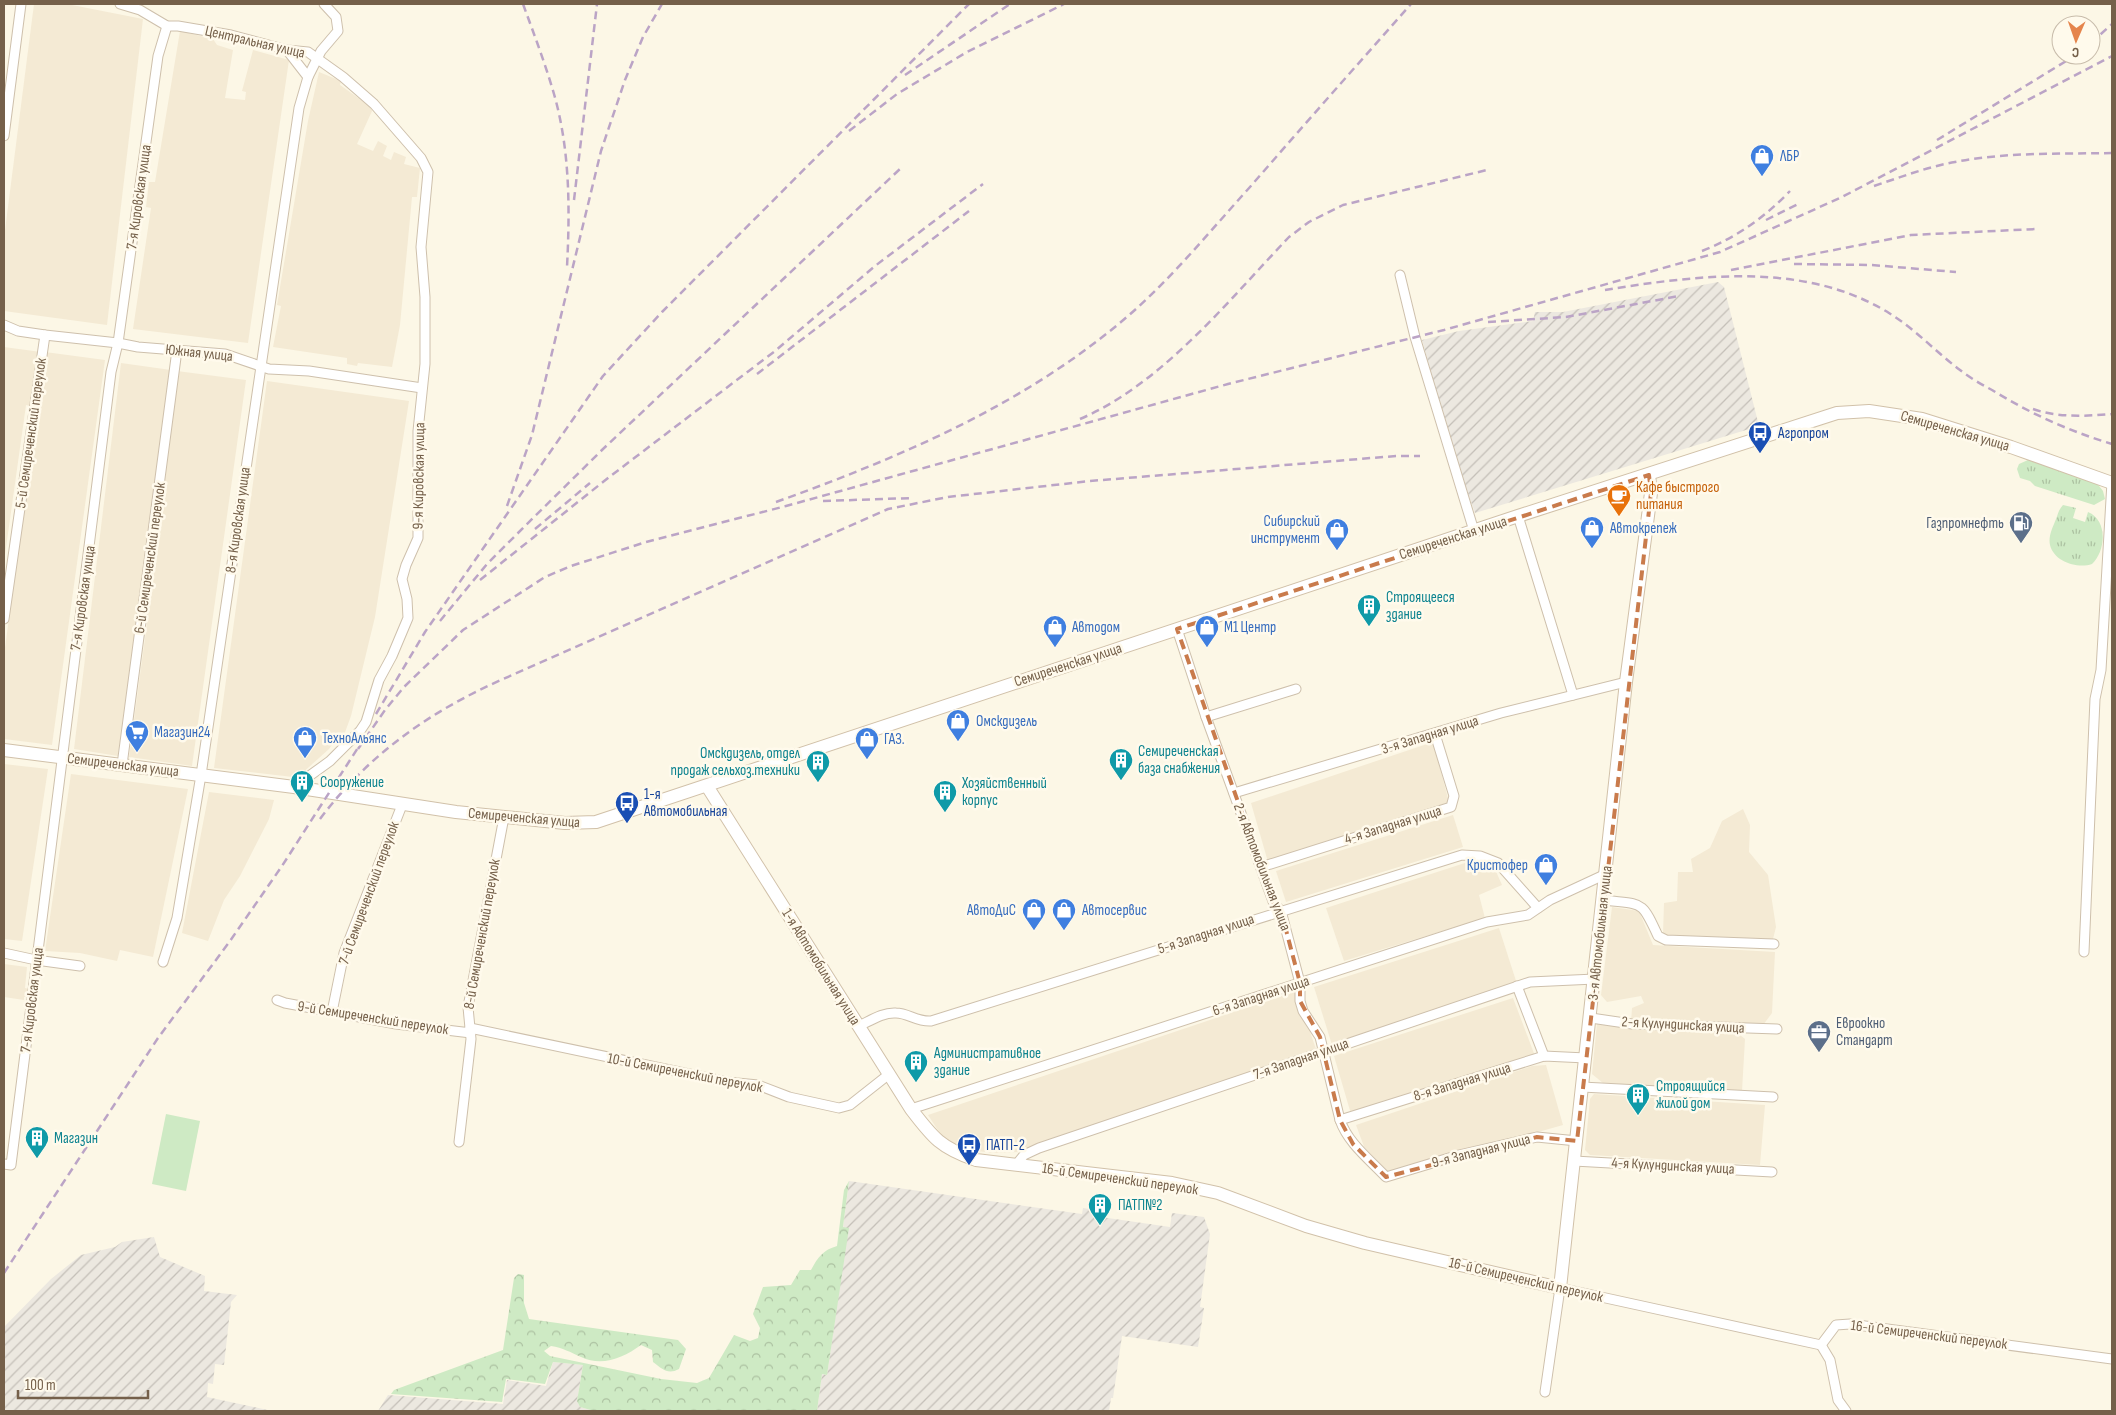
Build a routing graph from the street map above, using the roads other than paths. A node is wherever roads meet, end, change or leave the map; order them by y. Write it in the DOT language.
graph roads {
  1 [pos="22,4"];
  2 [pos="120,4"];
  3 [pos="324,4"];
  4 [pos="167,26"];
  5 [pos="287,50"];
  6 [pos="317,58"];
  7 [pos="308,77"];
  8 [pos="4,136"];
  9 [pos="429,180"];
  10 [pos="1400,275"];
  11 [pos="4,325"];
  12 [pos="45,335"];
  13 [pos="118,343"];
  14 [pos="177,350"];
  15 [pos="260,367"];
  16 [pos="422,388"];
  17 [pos="1649,475"];
  18 [pos="2112,482"];
  19 [pos="1518,516"];
  20 [pos="1474,531"];
  21 [pos="4,619"];
  22 [pos="1177,629"];
  23 [pos="1626,682"];
  24 [pos="1296,689"];
  25 [pos="1573,695"];
  26 [pos="1206,717"];
  27 [pos="1435,734"];
  28 [pos="4,750"];
  29 [pos="62,757"];
  30 [pos="122,765"];
  31 [pos="201,775"];
  32 [pos="707,786"];
  33 [pos="294,787"];
  34 [pos="1234,793"];
  35 [pos="402,805"];
  36 [pos="504,817"];
  37 [pos="1261,867"];
  38 [pos="1606,874"];
  39 [pos="1604,900"];
  40 [pos="1538,908"];
  41 [pos="1281,910"];
  42 [pos="1774,944"];
  43 [pos="4,952"];
  44 [pos="2084,952"];
  45 [pos="36,960"];
  46 [pos="163,962"];
  47 [pos="80,966"];
  48 [pos="1595,979"];
  49 [pos="1300,983"];
  50 [pos="1517,986"];
  51 [pos="277,1000"];
  52 [pos="332,1012"];
  53 [pos="1590,1018"];
  54 [pos="859,1026"];
  55 [pos="1777,1029"];
  56 [pos="471,1031"];
  57 [pos="1325,1051"];
  58 [pos="1544,1056"];
  59 [pos="1586,1058"];
  60 [pos="888,1075"];
  61 [pos="1582,1087"];
  62 [pos="1773,1097"];
  63 [pos="911,1109"];
  64 [pos="1340,1120"];
  65 [pos="1577,1141"];
  66 [pos="459,1142"];
  67 [pos="940,1144"];
  68 [pos="1574,1161"];
  69 [pos="4,1164"];
  70 [pos="1016,1165"];
  71 [pos="1772,1172"];
  72 [pos="1386,1177"];
  73 [pos="1560,1288"];
  74 [pos="1821,1345"];
  75 [pos="2112,1359"];
  76 [pos="1545,1392"];
  77 [pos="1846,1411"];
  1 -- 8 [label="street"];
  2 -- 4 [label="street, Центральная улица"];
  3 -- 6 [label="street, 8-я Кировская улица"];
  4 -- 5 [label="street, Центральная улица"];
  4 -- 13 [label="street, 7-я Кировская улица"];
  5 -- 6 [label="street, Центральная улица"];
  5 -- 7 [label="street"];
  6 -- 7 [label="street, 8-я Кировская улица"];
  6 -- 9 [label="street, Центральная улица"];
  7 -- 15 [label="street, 8-я Кировская улица"];
  9 -- 16 [label="street, 9-я Кировская улица"];
  10 -- 20 [label="street"];
  11 -- 12 [label="street, Южная улица"];
  12 -- 13 [label="street, Южная улица"];
  12 -- 21 [label="street, 5-й Семиреченский переулок"];
  13 -- 14 [label="street, Южная улица"];
  13 -- 29 [label="street, 7-я Кировская улица"];
  14 -- 15 [label="street, Южная улица"];
  14 -- 30 [label="street, 6-й Семиреченский переулок"];
  15 -- 16 [label="street, Южная улица"];
  15 -- 31 [label="street, 8-я Кировская улица"];
  16 -- 33 [label="street, 9-я Кировская улица"];
  17 -- 18 [label="main road, Семиреченская улица"];
  17 -- 19 [label="main road, Семиреченская улица"];
  17 -- 23 [label="main road, 3-я Автомобильная улица"];
  18 -- 44 [label="street"];
  19 -- 20 [label="main road, Семиреченская улица"];
  19 -- 25 [label="street"];
  20 -- 22 [label="main road, Семиреченская улица"];
  22 -- 26 [label="street, 2-я Автомобильная улица"];
  22 -- 32 [label="main road, Семиреченская улица"];
  23 -- 25 [label="street, 3-я Западная улица"];
  23 -- 38 [label="main road, 3-я Автомобильная улица"];
  24 -- 26 [label="street"];
  25 -- 27 [label="street, 3-я Западная улица"];
  26 -- 34 [label="street, 2-я Автомобильная улица"];
  27 -- 34 [label="street, 3-я Западная улица"];
  27 -- 37 [label="street, 4-я Западная улица"];
  28 -- 29 [label="main road, Семиреченская улица"];
  29 -- 30 [label="main road, Семиреченская улица"];
  29 -- 45 [label="street, 7-я Кировская улица"];
  30 -- 31 [label="main road, Семиреченская улица"];
  31 -- 33 [label="main road, Семиреченская улица"];
  31 -- 46 [label="street, 8-я Кировская улица"];
  32 -- 36 [label="main road, Семиреченская улица"];
  32 -- 54 [label="main road, 1-я Автомобильная улица"];
  33 -- 35 [label="main road, Семиреченская улица"];
  34 -- 37 [label="street, 2-я Автомобильная улица"];
  35 -- 36 [label="main road, Семиреченская улица"];
  35 -- 52 [label="street, 7-й Семиреченский переулок"];
  36 -- 56 [label="street, 8-й Семиреченский переулок"];
  37 -- 41 [label="street, 2-я Автомобильная улица"];
  38 -- 39 [label="main road, 3-я Автомобильная улица"];
  38 -- 40 [label="street, 6-я Западная улица"];
  39 -- 42 [label="street"];
  39 -- 48 [label="main road, 3-я Автомобильная улица"];
  40 -- 41 [label="street, 5-я Западная улица"];
  40 -- 49 [label="street, 6-я Западная улица"];
  41 -- 49 [label="street, 2-я Автомобильная улица"];
  41 -- 54 [label="street, 5-я Западная улица"];
  43 -- 45 [label="street"];
  45 -- 47 [label="street"];
  45 -- 69 [label="street, 7-я Кировская улица"];
  48 -- 50 [label="street, 7-я Западная улица"];
  48 -- 53 [label="main road, 3-я Автомобильная улица"];
  49 -- 57 [label="street, 2-я Автомобильная улица"];
  49 -- 63 [label="street, 6-я Западная улица"];
  50 -- 57 [label="street, 7-я Западная улица"];
  50 -- 58 [label="street"];
  51 -- 52 [label="street, 9-й Семиреченский переулок"];
  52 -- 56 [label="street, 9-й Семиреченский переулок"];
  53 -- 55 [label="street, 2-я Кулундинская улица"];
  53 -- 59 [label="main road, 3-я Автомобильная улица"];
  54 -- 60 [label="main road, 1-я Автомобильная улица"];
  56 -- 60 [label="street, 10-й Семиреченский переулок"];
  56 -- 66 [label="street, 8-й Семиреченский переулок"];
  57 -- 64 [label="street, 2-я Автомобильная улица"];
  57 -- 70 [label="street, 7-я Западная улица"];
  58 -- 59 [label="street, 8-я Западная улица"];
  58 -- 64 [label="street, 8-я Западная улица"];
  59 -- 61 [label="main road, 3-я Автомобильная улица"];
  60 -- 63 [label="main road, 1-я Автомобильная улица"];
  61 -- 62 [label="street"];
  61 -- 65 [label="main road, 3-я Автомобильная улица"];
  63 -- 67 [label="main road, 1-я Автомобильная улица"];
  64 -- 72 [label="street, 2-я Автомобильная улица"];
  65 -- 68 [label="main road, 3-я Автомобильная улица"];
  65 -- 72 [label="street, 9-я Западная улица"];
  67 -- 70 [label="main road, 16-й Семиреченский переулок"];
  68 -- 71 [label="street, 4-я Кулундинская улица"];
  68 -- 73 [label="main road, 3-я Автомобильная улица"];
  70 -- 73 [label="main road, 16-й Семиреченский переулок"];
  73 -- 74 [label="street, 16-й Семиреченский переулок"];
  73 -- 76 [label="street, 3-я Автомобильная улица"];
  74 -- 75 [label="street, 16-й Семиреченский переулок"];
  74 -- 77 [label="street"];
}
